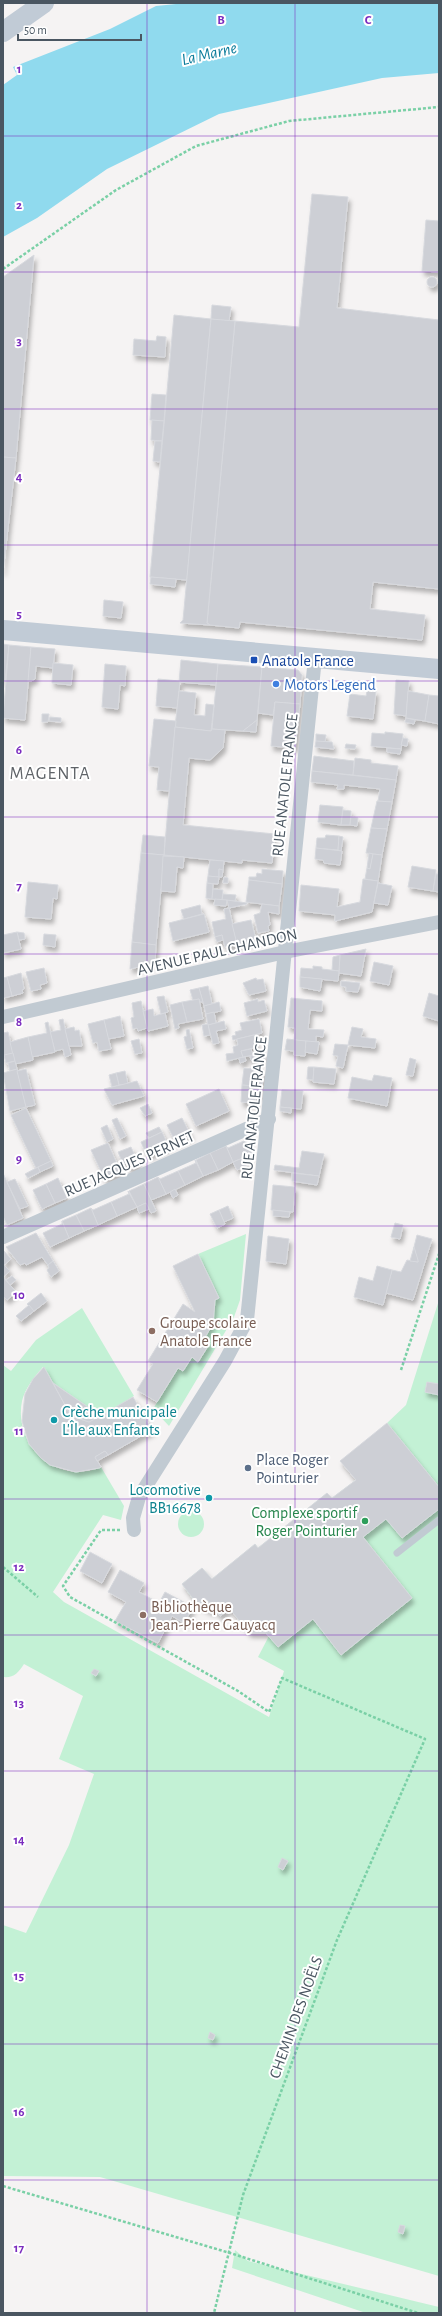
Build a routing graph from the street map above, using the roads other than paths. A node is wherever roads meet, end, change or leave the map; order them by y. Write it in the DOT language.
graph roads {
  1 [pos="39,5"];
  2 [pos="3,32"];
  3 [pos="3,630"];
  4 [pos="315,658"];
  5 [pos="439,669"];
  6 [pos="439,922"];
  7 [pos="285,952"];
  8 [pos="3,1017"];
  9 [pos="269,1119"];
  10 [pos="3,1237"];
  11 [pos="439,1520"];
  12 [pos="134,1530"];
  13 [pos="397,1553"];
  1 -- 2 [label="main road"];
  3 -- 4 [label="main road"];
  4 -- 5 [label="main road"];
  4 -- 7 [label="street, RUE ANATOLE FRANCE"];
  6 -- 7 [label="street, AVENUE PAUL CHANDON"];
  7 -- 8 [label="street, AVENUE PAUL CHANDON"];
  7 -- 9 [label="street, RUE ANATOLE FRANCE"];
  9 -- 10 [label="street, RUE JACQUES PERNET"];
  9 -- 12 [label="street, RUE ANATOLE FRANCE"];
  11 -- 13 [label="lane"];
}
